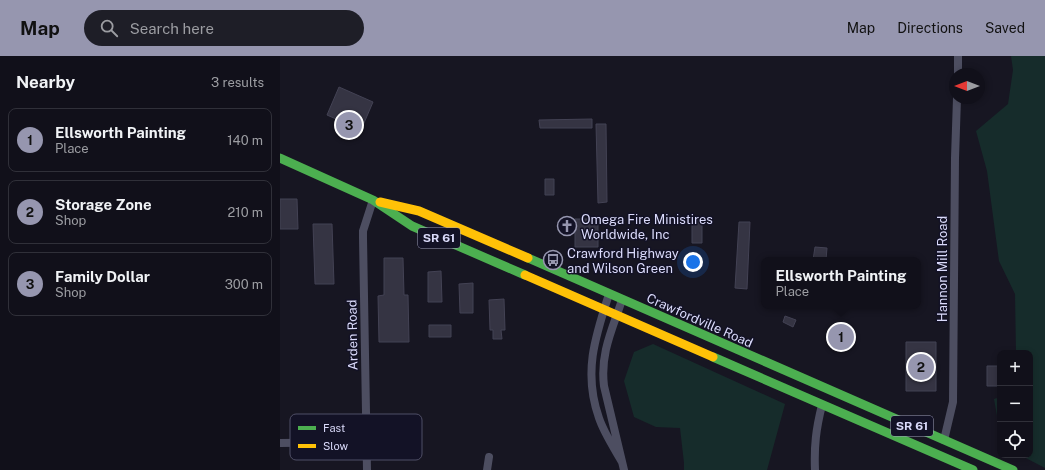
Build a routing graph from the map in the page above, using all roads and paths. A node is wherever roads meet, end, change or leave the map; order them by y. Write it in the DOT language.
graph roads {
  1 [pos="958,56"];
  2 [pos="958,68"];
  3 [pos="957,104"];
  4 [pos="280,158"];
  5 [pos="373,200"];
  6 [pos="609,294"];
  7 [pos="622,300"];
  8 [pos="604,310"];
  9 [pos="617,315"];
  10 [pos="691,348"];
  11 [pos="731,348"];
  12 [pos="784,371"];
  13 [pos="746,372"];
  14 [pos="604,386"];
  15 [pos="592,388"];
  16 [pos="822,405"];
  17 [pos="366,414"];
  18 [pos="944,440"];
  19 [pos="280,443"];
  20 [pos="290,443"];
  21 [pos="913,444"];
  22 [pos="489,457"];
  23 [pos="367,460"];
  24 [pos="956,463"];
  25 [pos="623,466"];
  26 [pos="367,470"];
  27 [pos="487,470"];
  28 [pos="815,470"];
  29 [pos="973,470"];
  30 [pos="1013,470"];
  1 -- 2 [label="street"];
  3 -- 18 [label="street, Hannon Mill Road"];
  4 -- 5 [label="main road, Crawfordville Road / SR 61"];
  5 -- 6 [label="main road, Crawfordville Road / SR 61"];
  5 -- 8 [label="main road, Crawfordville Road / SR 61"];
  5 -- 17 [label="street, Arden Road"];
  6 -- 7 [label="main road, Crawfordville Road / SR 61"];
  6 -- 8 [label="street"];
  7 -- 9 [label="street"];
  7 -- 11 [label="main road, Crawfordville Road / SR 61"];
  8 -- 9 [label="main road, Crawfordville Road / SR 61"];
  8 -- 15 [label="street"];
  9 -- 10 [label="main road, Crawfordville Road / SR 61"];
  9 -- 14 [label="street"];
  10 -- 11 [label="main road"];
  10 -- 13 [label="main road, Crawfordville Road / SR 61"];
  11 -- 12 [label="main road, Crawfordville Road / SR 61"];
  12 -- 13 [label="main road"];
  12 -- 18 [label="main road, Crawfordville Road / SR 61"];
  13 -- 16 [label="main road, Crawfordville Road / SR 61"];
  14 -- 15 [label="street"];
  14 -- 25 [label="street"];
  15 -- 25 [label="street"];
  16 -- 21 [label="main road, Crawfordville Road / SR 61"];
  16 -- 28 [label="street"];
  18 -- 21 [label="main road"];
  18 -- 24 [label="main road"];
  18 -- 30 [label="main road, Crawfordville Road / SR 61"];
  19 -- 20 [label="street"];
  21 -- 24 [label="main road, Crawfordville Road / SR 61"];
  22 -- 27 [label="street"];
  23 -- 26 [label="street, Arden Road"];
  24 -- 29 [label="main road, Crawfordville Road / SR 61"];
}
